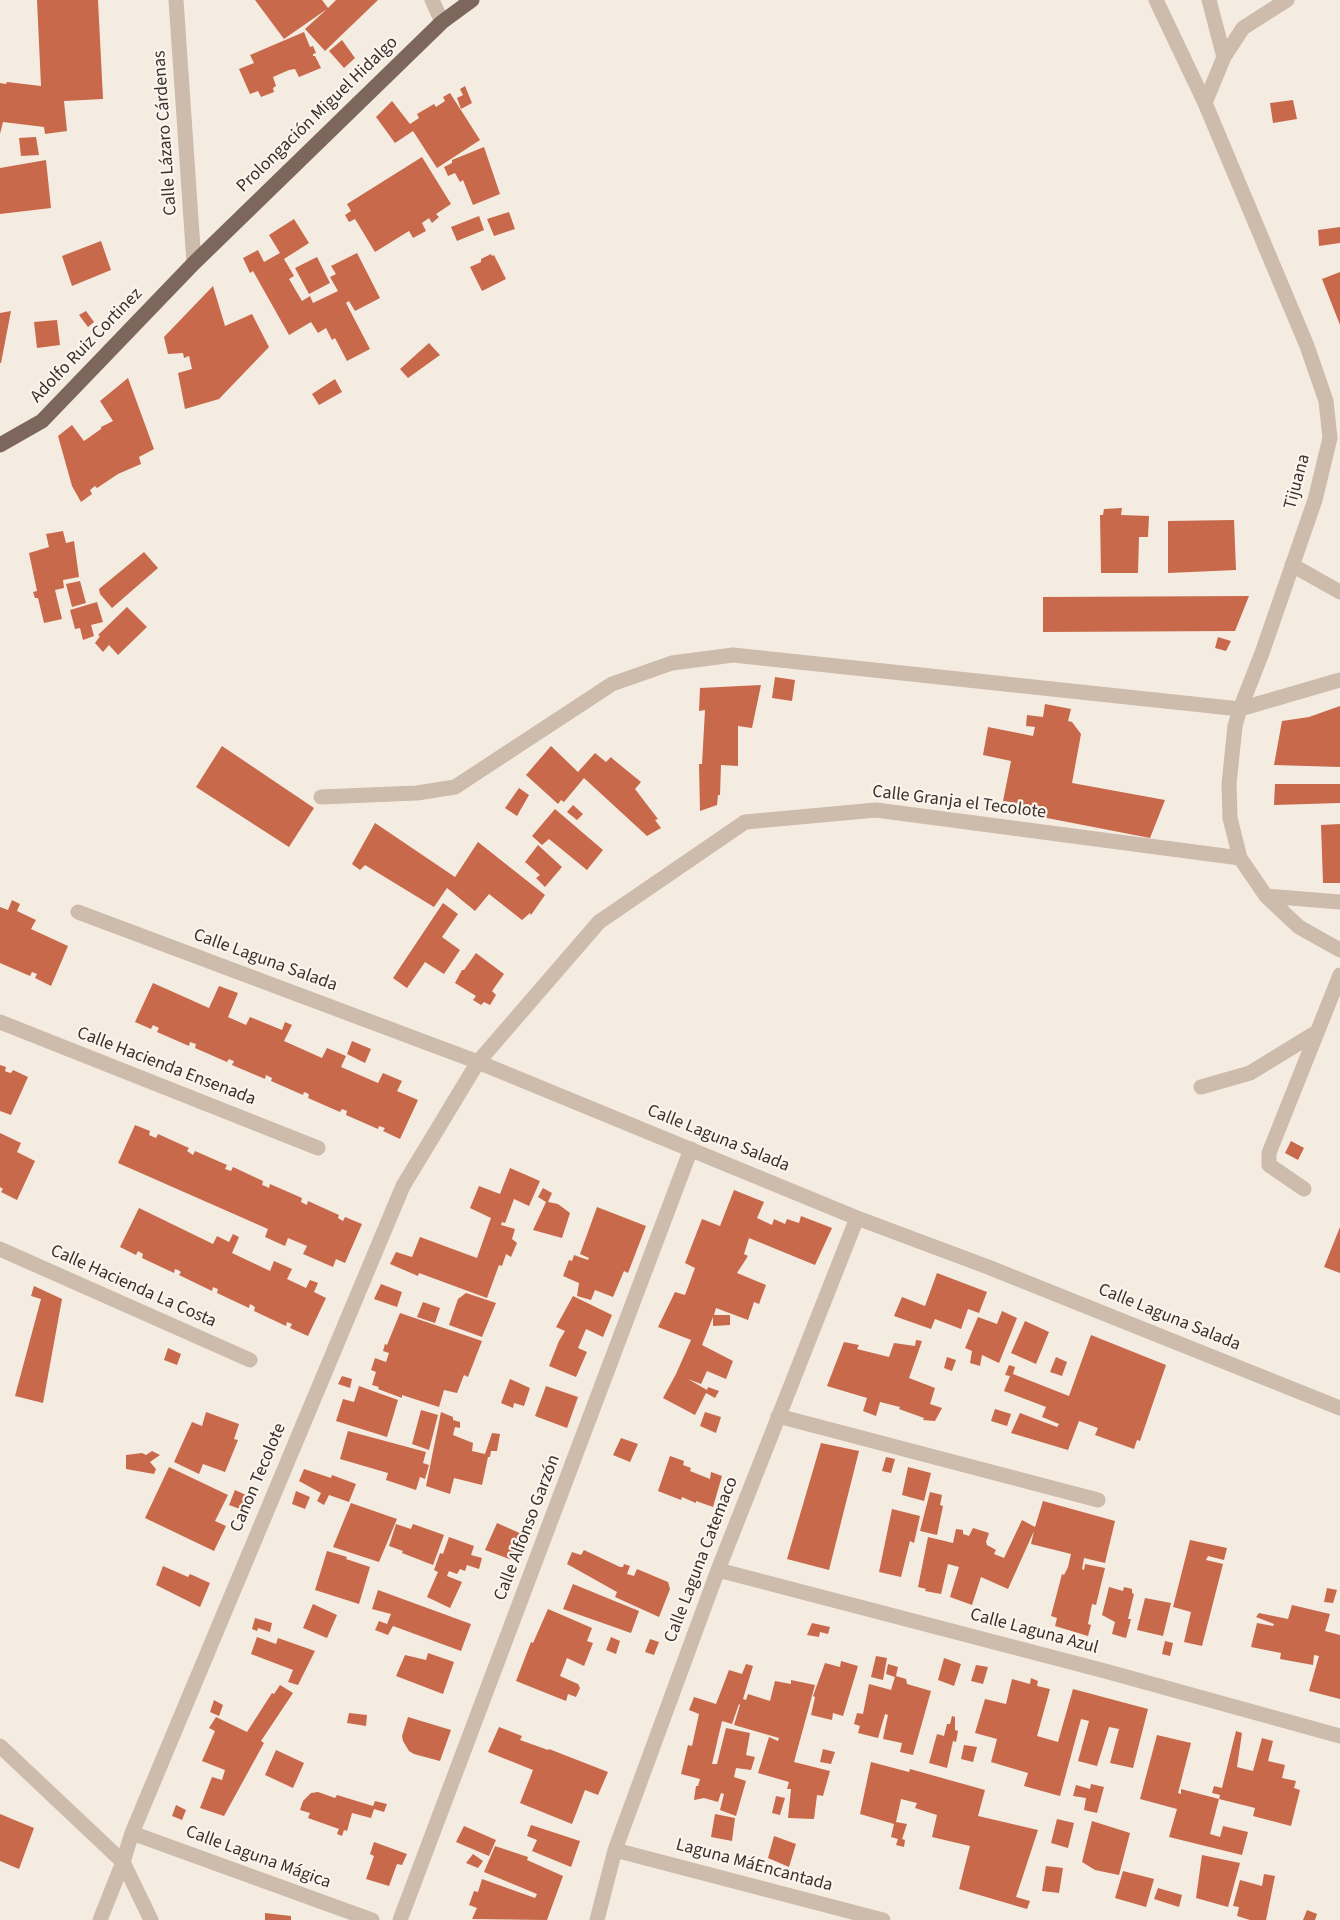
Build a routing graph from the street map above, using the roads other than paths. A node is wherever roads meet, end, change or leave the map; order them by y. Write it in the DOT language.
graph roads {
  1 [pos="176,0"];
  2 [pos="432,0"];
  3 [pos="472,0"];
  4 [pos="1156,0"];
  5 [pos="1209,0"];
  6 [pos="1287,0"];
  7 [pos="442,22"];
  8 [pos="1224,57"];
  9 [pos="1205,103"];
  10 [pos="194,263"];
  11 [pos="1335,438"];
  12 [pos="0,445"];
  13 [pos="1292,566"];
  14 [pos="1340,592"];
  15 [pos="1340,680"];
  16 [pos="1240,709"];
  17 [pos="321,797"];
  18 [pos="1240,858"];
  19 [pos="1266,896"];
  20 [pos="1340,902"];
  21 [pos="78,912"];
  22 [pos="1340,950"];
  23 [pos="1340,975"];
  24 [pos="0,1022"];
  25 [pos="1317,1032"];
  26 [pos="477,1062"];
  27 [pos="1201,1087"];
  28 [pos="318,1148"];
  29 [pos="692,1149"];
  30 [pos="1304,1189"];
  31 [pos="857,1218"];
  32 [pos="0,1249"];
  33 [pos="250,1360"];
  34 [pos="1340,1408"];
  35 [pos="778,1416"];
  36 [pos="1098,1500"];
  37 [pos="718,1570"];
  38 [pos="1340,1736"];
  39 [pos="0,1746"];
  40 [pos="132,1833"];
  41 [pos="615,1850"];
  42 [pos="123,1862"];
  43 [pos="100,1920"];
  44 [pos="151,1920"];
  45 [pos="372,1920"];
  46 [pos="400,1920"];
  47 [pos="597,1920"];
  48 [pos="883,1920"];
  1 -- 10 [label="street, Calle Lázaro Cárdenas"];
  2 -- 7 [label="street"];
  3 -- 7 [label="main road, Prolongación Miguel Hidalgo"];
  4 -- 9 [label="street, Tijuana"];
  5 -- 8 [label="street"];
  6 -- 8 [label="street"];
  7 -- 10 [label="main road, Prolongación Miguel Hidalgo"];
  8 -- 9 [label="street"];
  9 -- 11 [label="street, Tijuana"];
  10 -- 12 [label="main road, Adolfo Ruiz Cortinez"];
  11 -- 13 [label="street, Tijuana"];
  13 -- 14 [label="street"];
  13 -- 16 [label="street, Tijuana"];
  15 -- 16 [label="street"];
  16 -- 17 [label="street"];
  16 -- 18 [label="street, Tijuana"];
  18 -- 19 [label="street, Tijuana"];
  18 -- 26 [label="street, Calle Granja el Tecolote"];
  19 -- 20 [label="street"];
  19 -- 22 [label="street, Tijuana"];
  21 -- 26 [label="street, Calle Laguna Salada"];
  23 -- 25 [label="street"];
  24 -- 28 [label="street, Calle Hacienda Ensenada"];
  25 -- 27 [label="street"];
  25 -- 30 [label="street"];
  26 -- 29 [label="street, Calle Laguna Salada"];
  26 -- 40 [label="street, Canon Tecolote"];
  29 -- 31 [label="street, Calle Laguna Salada"];
  29 -- 46 [label="street, Calle Alfonso Garzón"];
  31 -- 34 [label="street, Calle Laguna Salada"];
  31 -- 35 [label="street, Calle Laguna Catemaco"];
  32 -- 33 [label="street, Calle Hacienda La Costa"];
  35 -- 36 [label="street"];
  35 -- 37 [label="street, Calle Laguna Catemaco"];
  37 -- 38 [label="street, Calle Laguna Azul"];
  37 -- 41 [label="street, Calle Laguna Catemaco"];
  39 -- 42 [label="street"];
  40 -- 42 [label="street, Canon Tecolote"];
  40 -- 45 [label="street, Calle Laguna Mágica"];
  41 -- 47 [label="street, Calle Laguna Catemaco"];
  41 -- 48 [label="street, Laguna MáEncantada"];
  42 -- 43 [label="street, Canon Tecolote"];
  42 -- 44 [label="street"];
}
